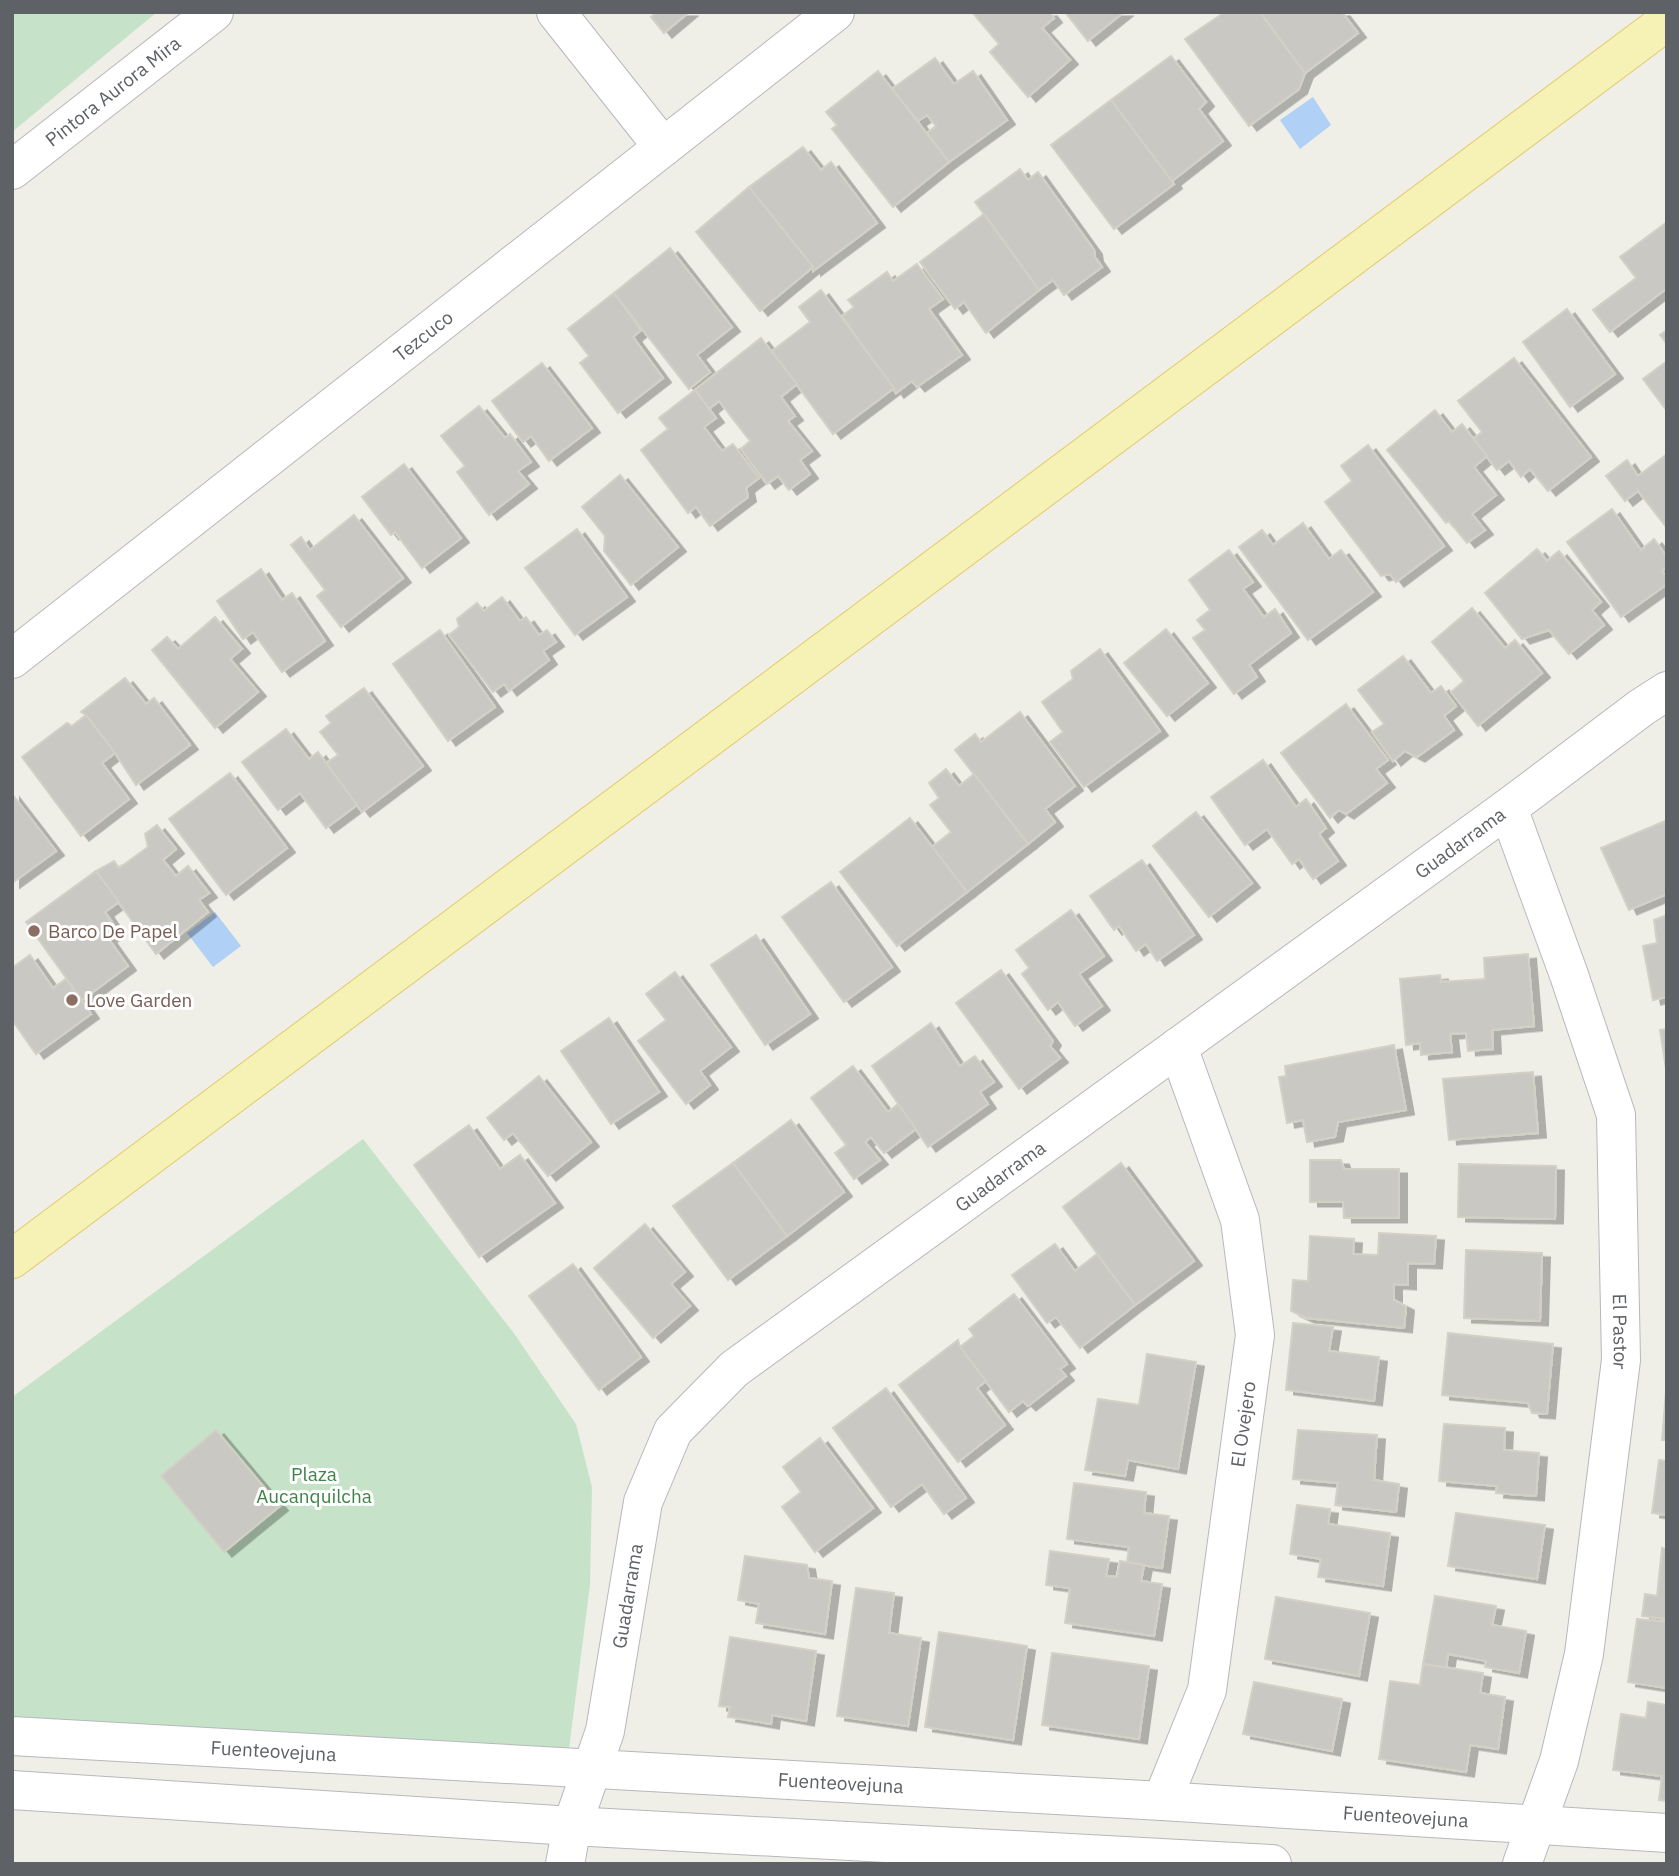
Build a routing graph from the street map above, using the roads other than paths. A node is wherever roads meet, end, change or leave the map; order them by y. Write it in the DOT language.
graph roads {
  1 [pos="214,12"];
  2 [pos="556,12"];
  3 [pos="835,12"];
  4 [pos="1667,21"];
  5 [pos="663,147"];
  6 [pos="12,170"];
  7 [pos="12,659"];
  8 [pos="1667,691"];
  9 [pos="1508,808"];
  10 [pos="1178,1047"];
  11 [pos="12,1259"];
  12 [pos="12,1736"];
  13 [pos="591,1769"];
  14 [pos="12,1790"];
  15 [pos="1162,1801"];
  16 [pos="1536,1825"];
  17 [pos="572,1826"];
  18 [pos="1667,1833"];
  19 [pos="565,1864"];
  20 [pos="1272,1864"];
  21 [pos="1522,1864"];
  1 -- 6 [label="street, Pintora Aurora Mira"];
  2 -- 5 [label="street"];
  3 -- 5 [label="street, Tezcuco"];
  4 -- 11 [label="main road"];
  5 -- 7 [label="street, Tezcuco"];
  8 -- 9 [label="street, Guadarrama"];
  9 -- 10 [label="street, Guadarrama"];
  9 -- 16 [label="street, El Pastor"];
  10 -- 13 [label="street, Guadarrama"];
  10 -- 15 [label="street, El Ovejero"];
  12 -- 13 [label="street, Fuenteovejuna"];
  13 -- 15 [label="street, Fuenteovejuna"];
  13 -- 17 [label="street, Guadarrama"];
  14 -- 17 [label="street"];
  15 -- 16 [label="street, Fuenteovejuna"];
  16 -- 18 [label="street, Fuenteovejuna"];
  16 -- 21 [label="street, El Pastor"];
  17 -- 19 [label="street, Guadarrama"];
  17 -- 20 [label="street"];
}
